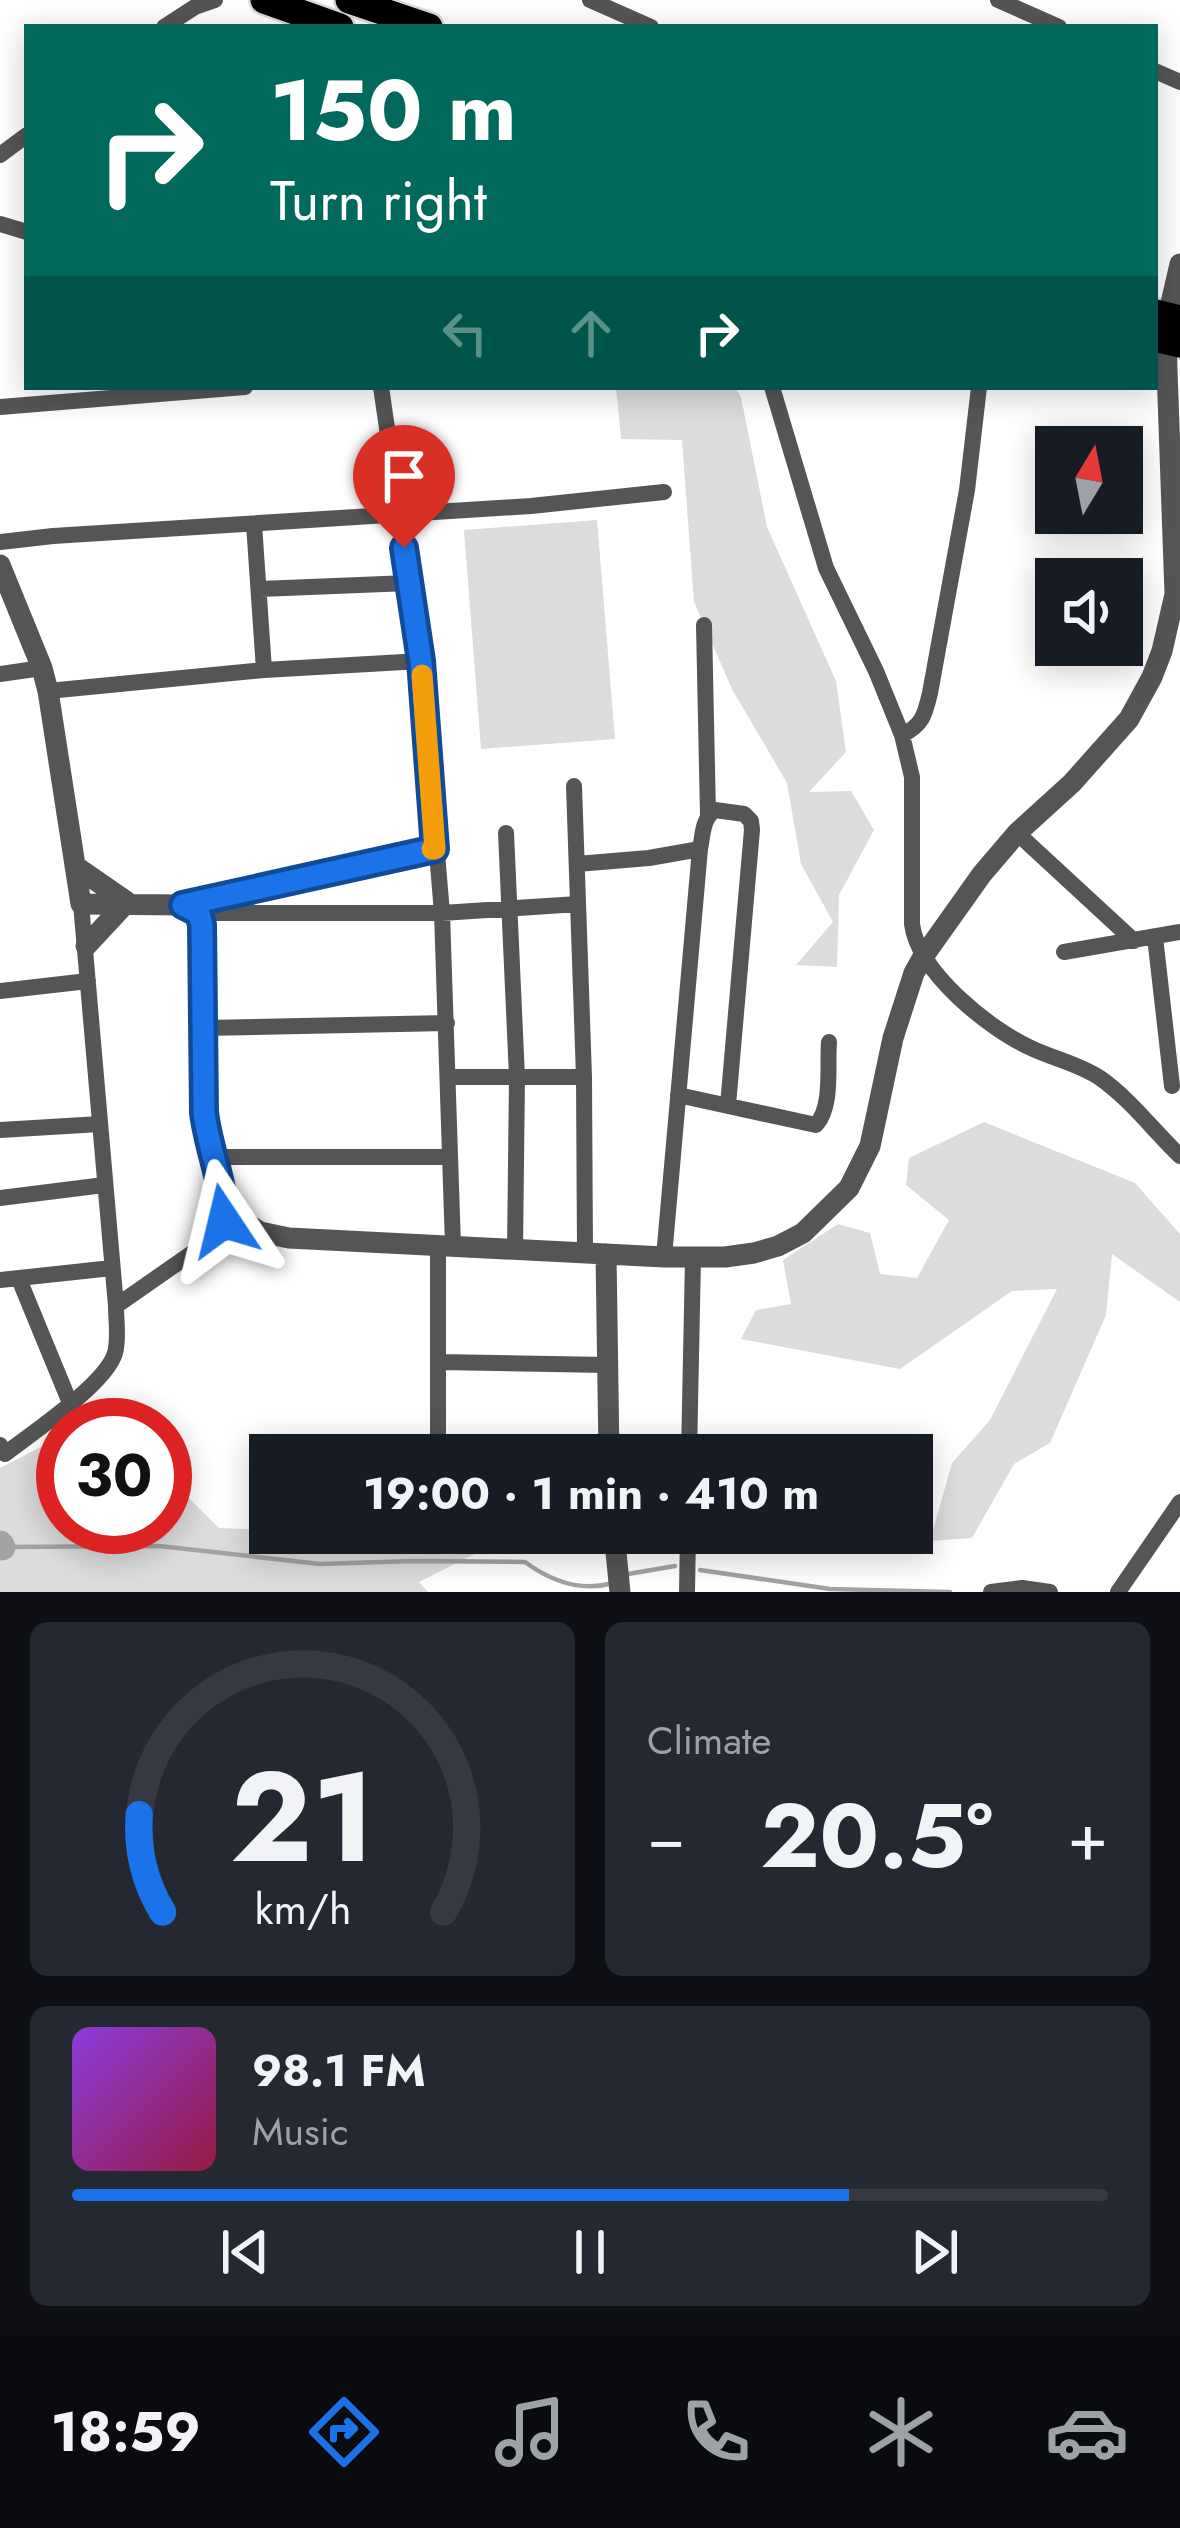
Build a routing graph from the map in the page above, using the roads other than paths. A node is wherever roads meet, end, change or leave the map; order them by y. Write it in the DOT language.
graph roads {
  1 [pos="214,0"];
  2 [pos="264,0"];
  3 [pos="349,0"];
  4 [pos="590,0"];
  5 [pos="998,0"];
  6 [pos="1026,13"];
  7 [pos="169,24"];
  8 [pos="332,24"];
  9 [pos="420,24"];
  10 [pos="644,24"];
  11 [pos="1180,264"];
  12 [pos="1167,328"];
  13 [pos="208,390"];
  14 [pos="381,390"];
  15 [pos="773,390"];
  16 [pos="979,390"];
  17 [pos="0,407"];
  18 [pos="664,492"];
  19 [pos="398,513"];
  20 [pos="254,524"];
  21 [pos="0,542"];
  22 [pos="0,566"];
  23 [pos="409,583"];
  24 [pos="260,589"];
  25 [pos="1178,594"];
  26 [pos="704,626"];
  27 [pos="421,661"];
  28 [pos="42,668"];
  29 [pos="264,670"];
  30 [pos="0,674"];
  31 [pos="48,691"];
  32 [pos="902,735"];
  33 [pos="574,786"];
  34 [pos="708,815"];
  35 [pos="506,833"];
  36 [pos="1016,833"];
  37 [pos="435,849"];
  38 [pos="700,849"];
  39 [pos="577,864"];
  40 [pos="76,866"];
  41 [pos="128,902"];
  42 [pos="81,904"];
  43 [pos="578,904"];
  44 [pos="509,908"];
  45 [pos="191,909"];
  46 [pos="442,913"];
  47 [pos="1180,932"];
  48 [pos="1155,937"];
  49 [pos="1134,941"];
  50 [pos="86,946"];
  51 [pos="1064,952"];
  52 [pos="923,957"];
  53 [pos="88,981"];
  54 [pos="0,991"];
  55 [pos="447,1023"];
  56 [pos="202,1028"];
  57 [pos="829,1042"];
  58 [pos="449,1077"];
  59 [pos="517,1077"];
  60 [pos="584,1077"];
  61 [pos="1172,1086"];
  62 [pos="678,1095"];
  63 [pos="728,1105"];
  64 [pos="100,1124"];
  65 [pos="0,1130"];
  66 [pos="1180,1156"];
  67 [pos="212,1157"];
  68 [pos="450,1157"];
  69 [pos="104,1186"];
  70 [pos="0,1198"];
  71 [pos="225,1208"];
  72 [pos="445,1245"];
  73 [pos="515,1250"];
  74 [pos="596,1253"];
  75 [pos="664,1257"];
  76 [pos="693,1258"];
  77 [pos="112,1268"];
  78 [pos="10,1280"];
  79 [pos="116,1306"];
  80 [pos="439,1362"];
  81 [pos="607,1365"];
  82 [pos="68,1398"];
  83 [pos="76,1398"];
  84 [pos="36,1426"];
  85 [pos="438,1434"];
  86 [pos="609,1434"];
  87 [pos="689,1434"];
  88 [pos="2,1449"];
  89 [pos="1180,1502"];
  90 [pos="616,1554"];
  91 [pos="688,1554"];
  92 [pos="1003,1591"];
  93 [pos="620,1592"];
  94 [pos="687,1592"];
  95 [pos="1050,1592"];
  96 [pos="1118,1592"];
  1 -- 7 [label="street"];
  2 -- 8 [label="main road"];
  3 -- 9 [label="main road"];
  4 -- 10 [label="street"];
  5 -- 6 [label="street"];
  11 -- 12 [label="street"];
  12 -- 25 [label="street"];
  13 -- 17 [label="street"];
  14 -- 19 [label="street"];
  15 -- 32 [label="street"];
  16 -- 32 [label="street"];
  18 -- 19 [label="street"];
  19 -- 20 [label="street"];
  19 -- 23 [label="street"];
  20 -- 21 [label="street"];
  20 -- 24 [label="street"];
  22 -- 28 [label="street"];
  23 -- 24 [label="street"];
  23 -- 27 [label="street"];
  24 -- 29 [label="street"];
  25 -- 36 [label="street"];
  26 -- 34 [label="street"];
  27 -- 29 [label="street"];
  27 -- 37 [label="street"];
  28 -- 30 [label="street"];
  28 -- 31 [label="street"];
  29 -- 31 [label="street"];
  31 -- 40 [label="street"];
  32 -- 52 [label="street"];
  33 -- 39 [label="street"];
  34 -- 38 [label="street"];
  34 -- 63 [label="street"];
  35 -- 44 [label="street"];
  36 -- 49 [label="street"];
  36 -- 52 [label="street"];
  37 -- 45 [label="street"];
  37 -- 46 [label="street"];
  38 -- 39 [label="street"];
  38 -- 62 [label="street"];
  39 -- 43 [label="street"];
  40 -- 41 [label="street"];
  40 -- 42 [label="street"];
  41 -- 42 [label="street"];
  41 -- 45 [label="street"];
  41 -- 50 [label="street"];
  42 -- 50 [label="street"];
  43 -- 44 [label="street"];
  43 -- 60 [label="street"];
  44 -- 46 [label="street"];
  44 -- 59 [label="street"];
  45 -- 46 [label="street"];
  45 -- 56 [label="street"];
  46 -- 55 [label="street"];
  47 -- 48 [label="street"];
  48 -- 49 [label="street"];
  48 -- 61 [label="street"];
  49 -- 51 [label="street"];
  50 -- 53 [label="street"];
  52 -- 66 [label="street"];
  52 -- 76 [label="street"];
  53 -- 54 [label="street"];
  53 -- 64 [label="street"];
  55 -- 56 [label="street"];
  55 -- 58 [label="street"];
  56 -- 67 [label="street"];
  57 -- 63 [label="street"];
  58 -- 59 [label="street"];
  58 -- 68 [label="street"];
  59 -- 60 [label="street"];
  59 -- 73 [label="street"];
  60 -- 74 [label="street"];
  62 -- 63 [label="street"];
  62 -- 75 [label="street"];
  64 -- 65 [label="street"];
  64 -- 69 [label="street"];
  67 -- 68 [label="street"];
  67 -- 71 [label="street"];
  68 -- 72 [label="street"];
  69 -- 70 [label="street"];
  69 -- 77 [label="street"];
  71 -- 72 [label="street"];
  71 -- 79 [label="street"];
  72 -- 73 [label="street"];
  72 -- 80 [label="street"];
  73 -- 74 [label="street"];
  74 -- 75 [label="street"];
  74 -- 81 [label="street"];
  75 -- 76 [label="street"];
  76 -- 87 [label="street"];
  77 -- 78 [label="street"];
  77 -- 79 [label="street"];
  78 -- 82 [label="street"];
  79 -- 83 [label="street"];
  80 -- 81 [label="street"];
  80 -- 85 [label="street"];
  81 -- 86 [label="street"];
  84 -- 88 [label="street"];
  89 -- 96 [label="street"];
  90 -- 93 [label="street"];
  91 -- 94 [label="street"];
  92 -- 95 [label="street"];
}
